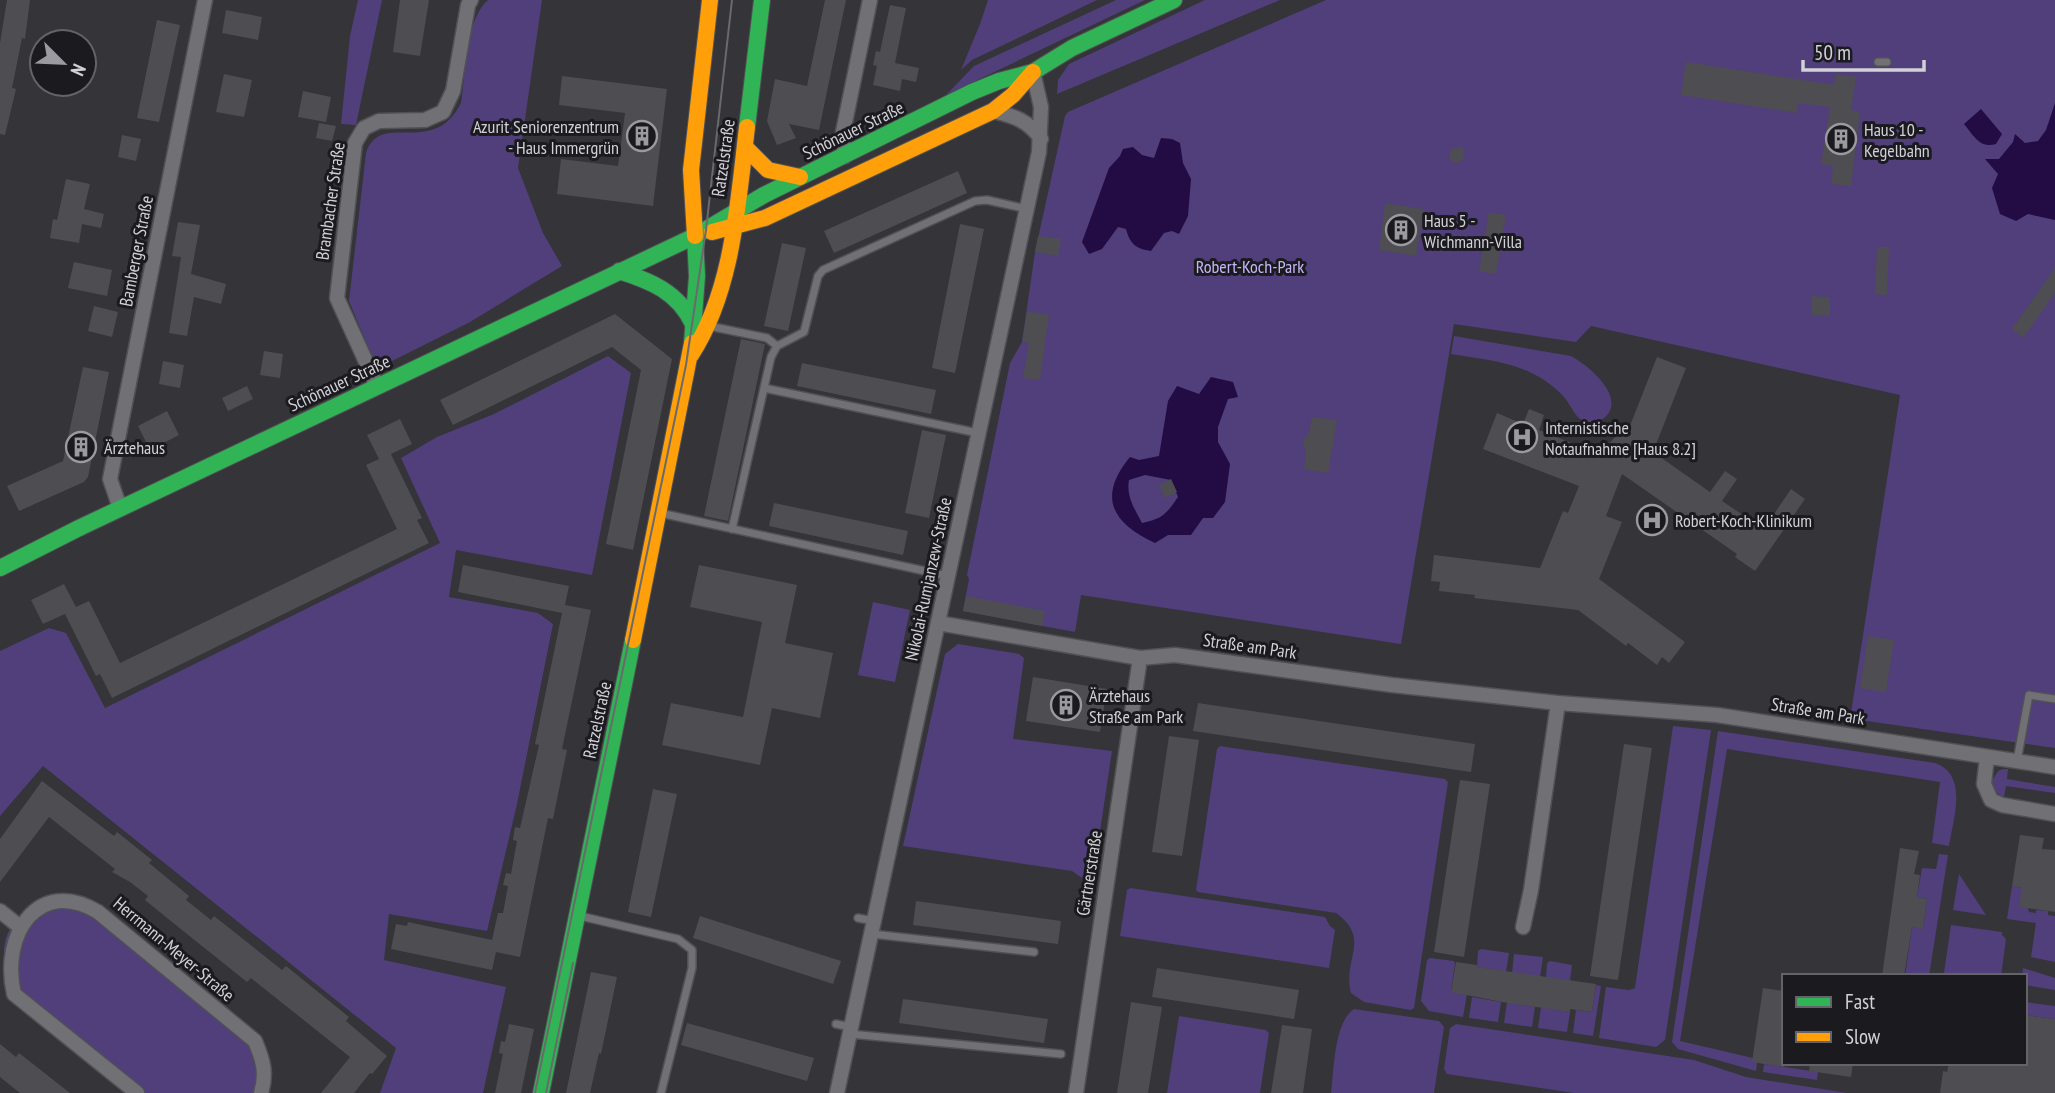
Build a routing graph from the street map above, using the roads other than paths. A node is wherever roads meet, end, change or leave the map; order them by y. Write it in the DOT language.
graph roads {
  1 [pos="205,0"];
  2 [pos="471,0"];
  3 [pos="709,0"];
  4 [pos="762,0"];
  5 [pos="870,0"];
  6 [pos="1174,0"];
  7 [pos="1033,72"];
  8 [pos="993,111"];
  9 [pos="1041,139"];
  10 [pos="745,147"];
  11 [pos="845,156"];
  12 [pos="800,177"];
  13 [pos="1027,209"];
  14 [pos="733,220"];
  15 [pos="695,236"];
  16 [pos="620,271"];
  17 [pos="701,325"];
  18 [pos="778,346"];
  19 [pos="377,386"];
  20 [pos="764,388"];
  21 [pos="979,433"];
  22 [pos="120,508"];
  23 [pos="659,513"];
  24 [pos="732,529"];
  25 [pos="0,568"];
  26 [pos="948,576"];
  27 [pos="938,623"];
  28 [pos="1140,658"];
  29 [pos="2055,699"];
  30 [pos="1558,703"];
  31 [pos="1987,757"];
  32 [pos="2017,761"];
  33 [pos="2055,767"];
  34 [pos="2055,814"];
  35 [pos="0,911"];
  36 [pos="576,915"];
  37 [pos="858,918"];
  38 [pos="15,923"];
  39 [pos="1523,927"];
  40 [pos="872,928"];
  41 [pos="1034,952"];
  42 [pos="845,1028"];
  43 [pos="1060,1054"];
  44 [pos="137,1093"];
  45 [pos="261,1093"];
  46 [pos="541,1093"];
  47 [pos="661,1093"];
  48 [pos="837,1093"];
  49 [pos="1076,1093"];
  1 -- 22 [label="street, Bamberger Straße"];
  2 -- 19 [label="street, Brambacher Straße"];
  3 -- 15 [label="main road, Ratzelstraße"];
  4 -- 10 [label="main road, Ratzelstraße"];
  5 -- 11 [label="street"];
  6 -- 7 [label="main road, Schönauer Straße"];
  7 -- 8 [label="main road, Schönauer Straße"];
  7 -- 9 [label="street, Nikolai-Rumjanzew-Straße"];
  7 -- 11 [label="main road, Schönauer Straße"];
  8 -- 9 [label="street"];
  8 -- 14 [label="main road, Schönauer Straße"];
  9 -- 13 [label="street, Nikolai-Rumjanzew-Straße"];
  10 -- 12 [label="main road"];
  10 -- 14 [label="main road, Ratzelstraße"];
  11 -- 12 [label="main road, Schönauer Straße"];
  12 -- 14 [label="main road, Schönauer Straße"];
  13 -- 18 [label="lane"];
  13 -- 21 [label="street, Nikolai-Rumjanzew-Straße"];
  14 -- 15 [label="main road, Schönauer Straße"];
  14 -- 17 [label="main road, Ratzelstraße"];
  15 -- 16 [label="main road, Schönauer Straße"];
  15 -- 17 [label="main road, Ratzelstraße"];
  16 -- 17 [label="main road"];
  16 -- 19 [label="main road, Schönauer Straße"];
  17 -- 18 [label="lane"];
  17 -- 23 [label="main road, Ratzelstraße"];
  18 -- 20 [label="lane"];
  19 -- 22 [label="main road, Schönauer Straße"];
  20 -- 21 [label="lane"];
  20 -- 24 [label="lane"];
  21 -- 26 [label="street, Nikolai-Rumjanzew-Straße"];
  22 -- 25 [label="main road, Schönauer Straße"];
  23 -- 24 [label="lane"];
  23 -- 36 [label="main road, Ratzelstraße"];
  24 -- 26 [label="lane"];
  26 -- 27 [label="street, Nikolai-Rumjanzew-Straße"];
  27 -- 28 [label="street, Straße am Park"];
  27 -- 40 [label="street, Nikolai-Rumjanzew-Straße"];
  28 -- 30 [label="street, Straße am Park"];
  28 -- 49 [label="street, Gärtnerstraße"];
  29 -- 32 [label="lane"];
  30 -- 31 [label="street, Straße am Park"];
  30 -- 39 [label="street"];
  31 -- 32 [label="street, Straße am Park"];
  31 -- 34 [label="street"];
  32 -- 33 [label="street, Straße am Park"];
  35 -- 38 [label="street"];
  36 -- 46 [label="main road, Ratzelstraße"];
  36 -- 47 [label="lane"];
  37 -- 40 [label="lane"];
  38 -- 44 [label="street"];
  38 -- 45 [label="street, Herrmann-Meyer-Straße"];
  40 -- 41 [label="lane"];
  40 -- 42 [label="street, Nikolai-Rumjanzew-Straße"];
  42 -- 43 [label="lane"];
  42 -- 48 [label="street, Nikolai-Rumjanzew-Straße"];
}
